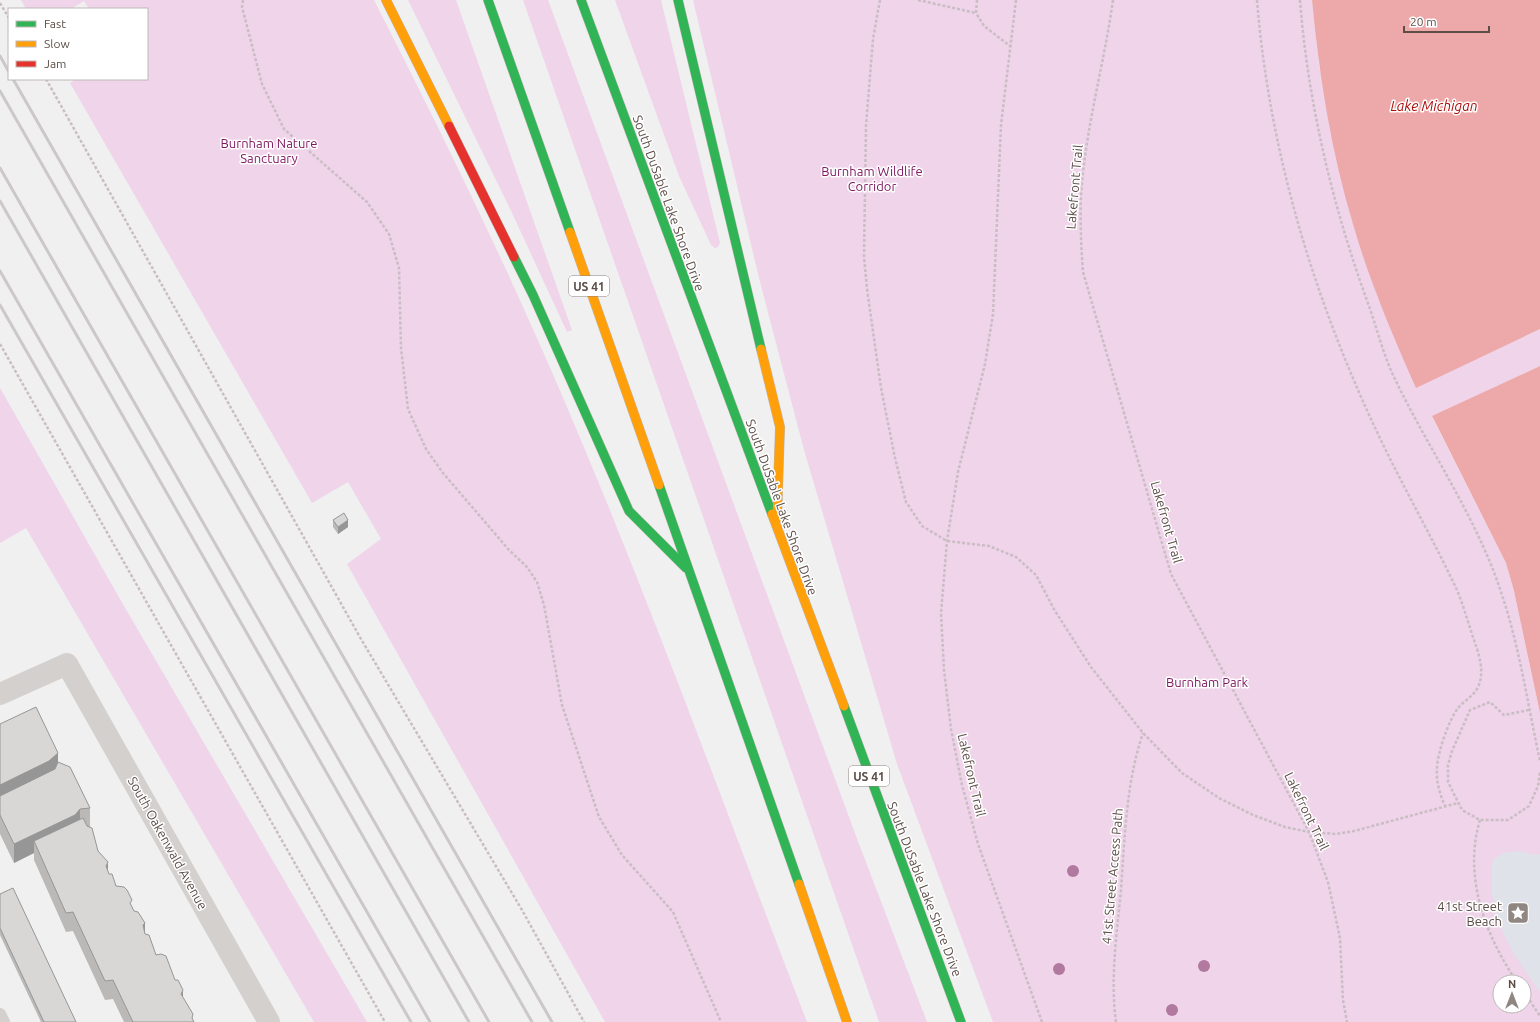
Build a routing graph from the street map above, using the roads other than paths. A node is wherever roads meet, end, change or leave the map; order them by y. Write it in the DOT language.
graph roads {
  1 [pos="386,0"];
  2 [pos="488,0"];
  3 [pos="580,0"];
  4 [pos="678,0"];
  5 [pos="777,530"];
  6 [pos="690,572"];
  7 [pos="0,694"];
  8 [pos="0,1014"];
  9 [pos="4,1022"];
  10 [pos="270,1022"];
  11 [pos="847,1022"];
  12 [pos="962,1022"];
  1 -- 6 [label="highway"];
  2 -- 6 [label="highway, US 41"];
  3 -- 5 [label="highway, South DuSable Lake Shore Drive / US 41"];
  4 -- 5 [label="highway"];
  5 -- 12 [label="highway, South DuSable Lake Shore Drive / US 41"];
  6 -- 11 [label="highway, US 41"];
  7 -- 10 [label="street, South Oakenwald Avenue"];
  8 -- 9 [label="lane"];
}
